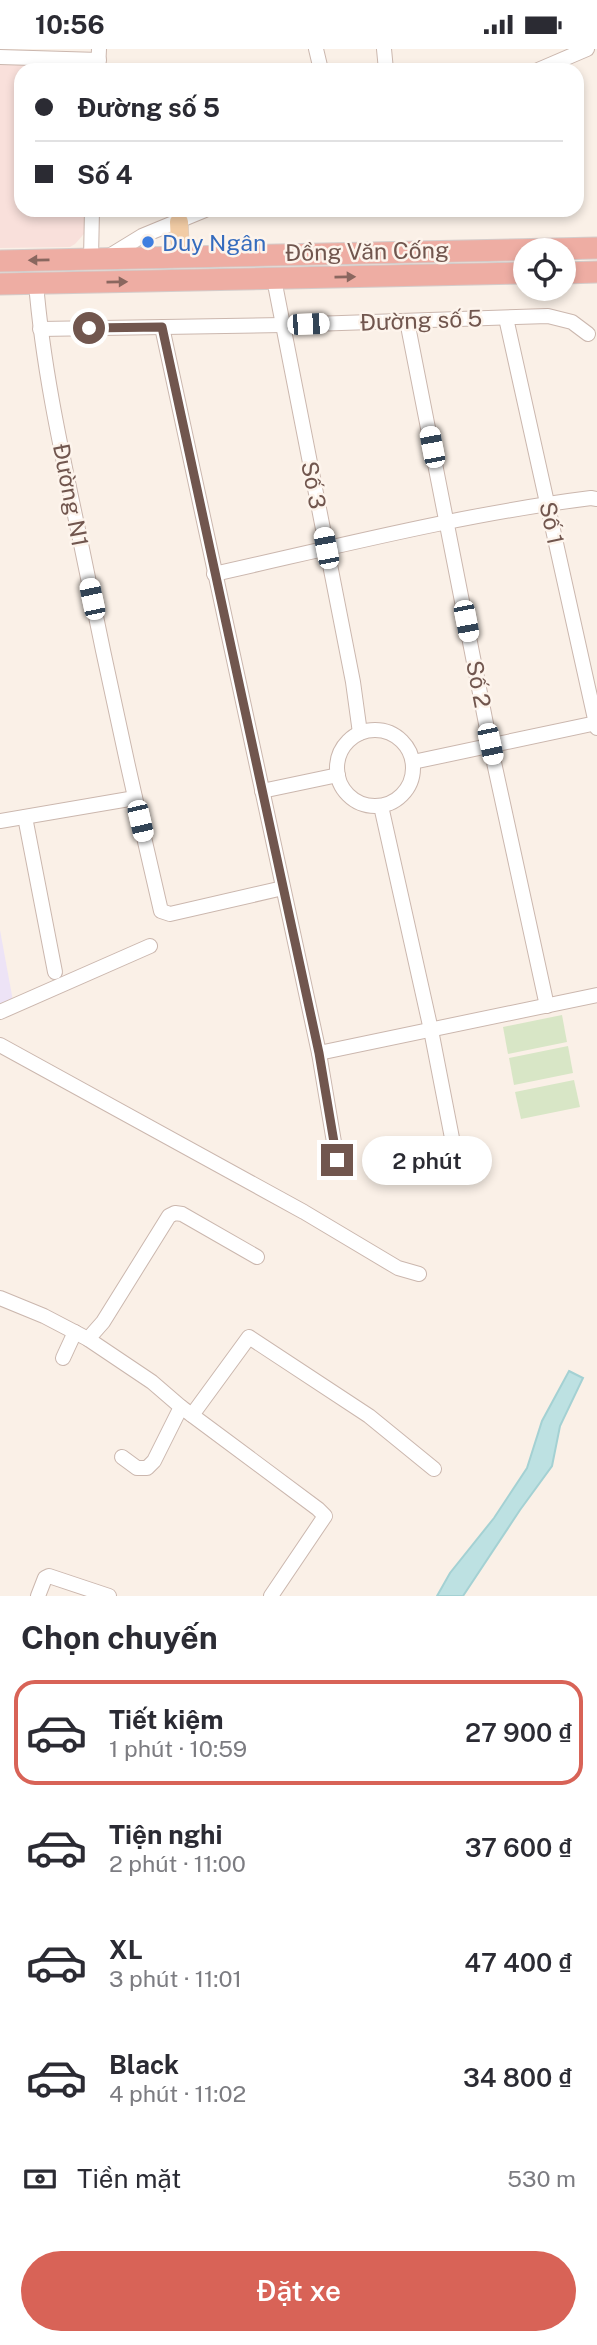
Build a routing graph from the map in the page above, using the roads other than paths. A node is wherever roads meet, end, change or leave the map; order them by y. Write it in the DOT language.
graph roads {
  1 [pos="587,49"];
  2 [pos="0,57"];
  3 [pos="99,60"];
  4 [pos="554,63"];
  5 [pos="93,217"];
  6 [pos="190,217"];
  7 [pos="179,222"];
  8 [pos="597,248"];
  9 [pos="480,250"];
  10 [pos="187,257"];
  11 [pos="98,258"];
  12 [pos="0,261"];
  13 [pos="597,272"];
  14 [pos="576,273"];
  15 [pos="480,274"];
  16 [pos="513,274"];
  17 [pos="274,279"];
  18 [pos="36,283"];
  19 [pos="0,284"];
  20 [pos="506,318"];
  21 [pos="407,321"];
  22 [pos="283,325"];
  23 [pos="162,327"];
  24 [pos="40,329"];
  25 [pos="588,334"];
  26 [pos="597,499"];
  27 [pos="547,503"];
  28 [pos="447,522"];
  29 [pos="326,548"];
  30 [pos="214,574"];
  31 [pos="596,725"];
  32 [pos="360,733"];
  33 [pos="490,744"];
  34 [pos="413,762"];
  35 [pos="338,775"];
  36 [pos="262,791"];
  37 [pos="135,798"];
  38 [pos="381,806"];
  39 [pos="25,817"];
  40 [pos="0,821"];
  41 [pos="283,888"];
  42 [pos="150,946"];
  43 [pos="55,972"];
  44 [pos="597,995"];
  45 [pos="547,1006"];
  46 [pos="0,1012"];
  47 [pos="431,1030"];
  48 [pos="0,1045"];
  49 [pos="319,1053"];
  50 [pos="452,1138"];
  51 [pos="337,1160"];
  52 [pos="257,1257"];
  53 [pos="419,1274"];
  54 [pos="0,1298"];
  55 [pos="82,1336"];
  56 [pos="64,1358"];
  57 [pos="186,1411"];
  58 [pos="122,1457"];
  59 [pos="434,1469"];
  60 [pos="38,1596"];
  61 [pos="108,1596"];
  62 [pos="271,1596"];
  1 -- 4 [label="street"];
  2 -- 3 [label="street"];
  5 -- 11 [label="street"];
  6 -- 7 [label="street"];
  7 -- 10 [label="main road"];
  7 -- 11 [label="street"];
  8 -- 9 [label="highway, Đồng Văn Cống"];
  9 -- 10 [label="highway, Đồng Văn Cống"];
  9 -- 15 [label="highway"];
  10 -- 11 [label="highway, Đồng Văn Cống"];
  11 -- 12 [label="highway, Đồng Văn Cống, one-way"];
  13 -- 14 [label="highway"];
  15 -- 16 [label="highway, Đồng Văn Cống"];
  17 -- 15 [label="highway, Đồng Văn Cống, one-way"];
  18 -- 17 [label="highway, Đồng Văn Cống, one-way"];
  17 -- 22 [label="street, Số 3"];
  18 -- 19 [label="highway, Đồng Văn Cống"];
  18 -- 24 [label="street, Đường N1"];
  20 -- 21 [label="street, Đường số 5"];
  20 -- 25 [label="street, Đường số 5"];
  20 -- 27 [label="street, Số 1"];
  21 -- 22 [label="street, Đường số 5"];
  21 -- 28 [label="street, Số 2"];
  22 -- 23 [label="street, Đường số 5"];
  22 -- 29 [label="street, Số 3"];
  23 -- 24 [label="street, Đường số 5"];
  23 -- 30 [label="street"];
  24 -- 37 [label="street, Đường N1"];
  26 -- 27 [label="street"];
  27 -- 28 [label="street"];
  27 -- 31 [label="street, Số 1"];
  28 -- 29 [label="street"];
  28 -- 33 [label="street, Số 2"];
  29 -- 30 [label="street"];
  29 -- 32 [label="street, Số 3"];
  30 -- 36 [label="street"];
  31 -- 33 [label="street"];
  32 -- 34 [label="street"];
  32 -- 35 [label="street"];
  33 -- 34 [label="street"];
  33 -- 45 [label="street, Số 2"];
  34 -- 38 [label="street"];
  35 -- 36 [label="street"];
  35 -- 38 [label="street"];
  36 -- 41 [label="street"];
  37 -- 39 [label="street"];
  37 -- 41 [label="street, Đường N1"];
  38 -- 47 [label="street"];
  39 -- 40 [label="street"];
  39 -- 43 [label="street"];
  41 -- 49 [label="street"];
  42 -- 46 [label="street"];
  44 -- 45 [label="street"];
  45 -- 47 [label="street"];
  47 -- 49 [label="street"];
  47 -- 50 [label="street"];
  48 -- 53 [label="street"];
  49 -- 51 [label="street"];
  52 -- 55 [label="street"];
  54 -- 55 [label="street"];
  55 -- 56 [label="street"];
  55 -- 57 [label="street"];
  57 -- 58 [label="street"];
  57 -- 59 [label="street"];
  57 -- 62 [label="street"];
  60 -- 61 [label="street"];
}
